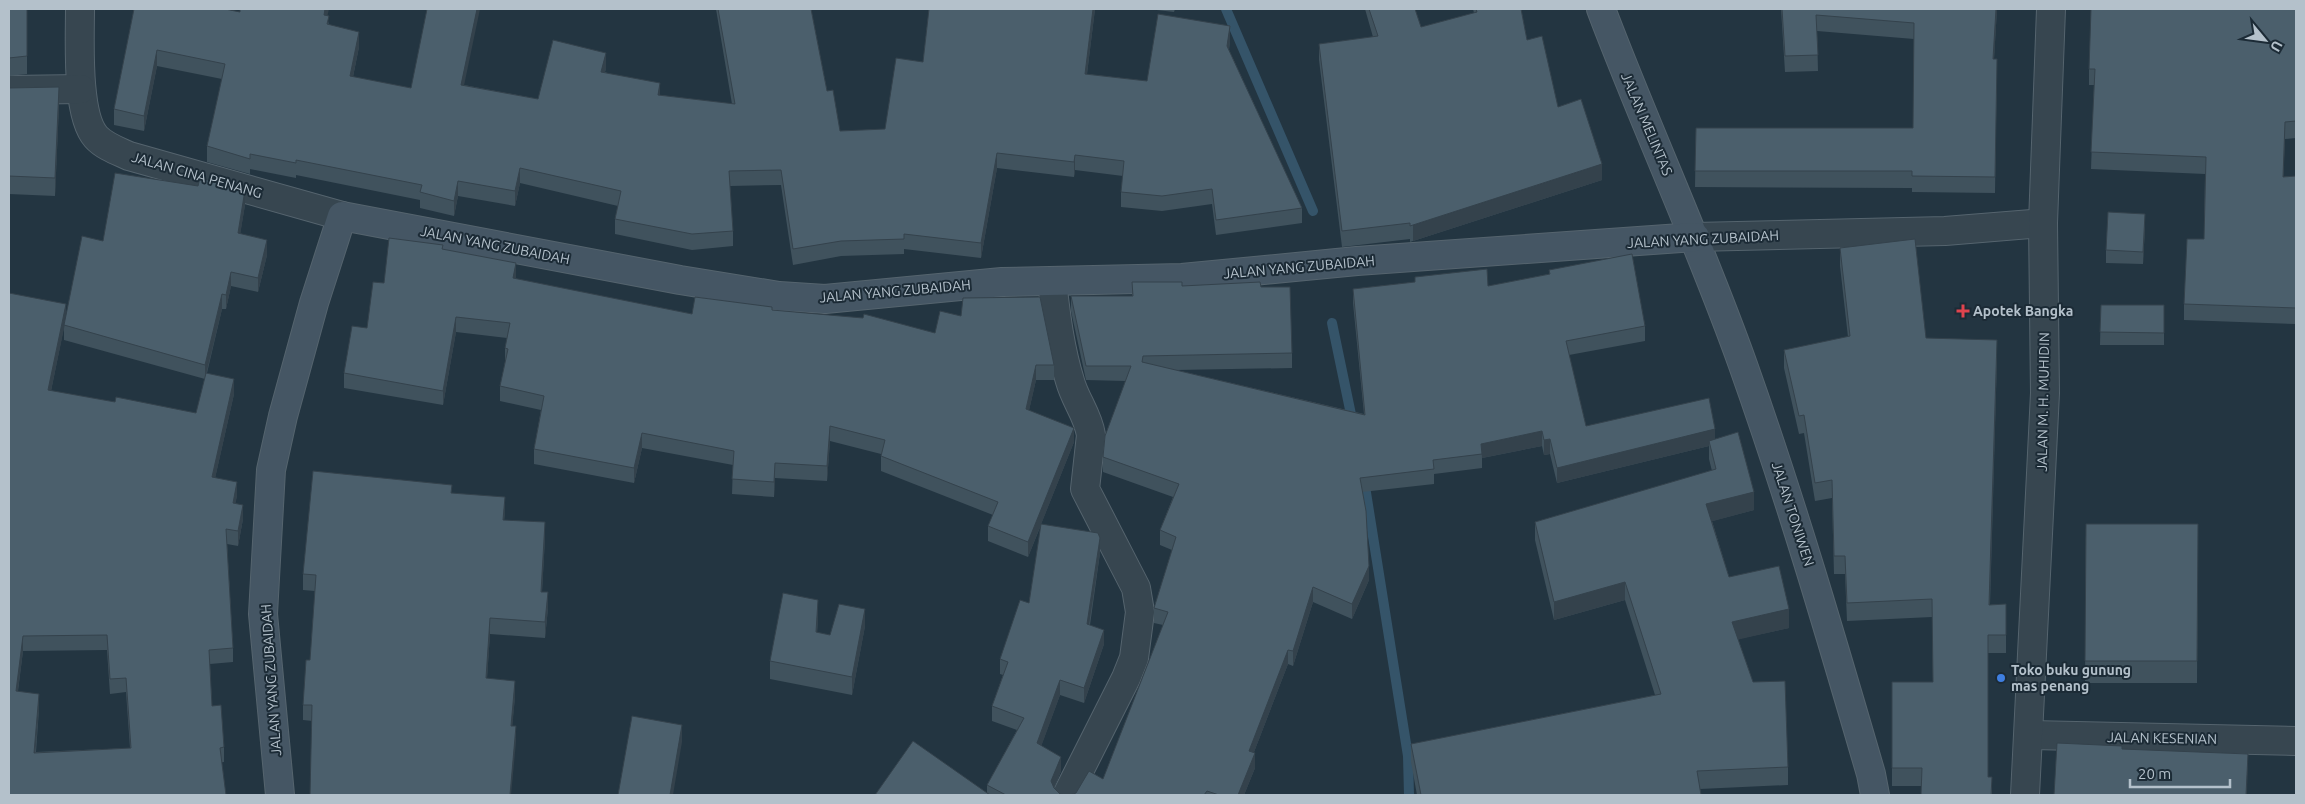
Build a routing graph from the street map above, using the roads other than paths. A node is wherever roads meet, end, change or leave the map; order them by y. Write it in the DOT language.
graph roads {
  1 [pos="80,9"];
  2 [pos="1601,9"];
  3 [pos="2051,9"];
  4 [pos="81,89"];
  5 [pos="9,90"];
  6 [pos="342,216"];
  7 [pos="2043,223"];
  8 [pos="1695,237"];
  9 [pos="1052,282"];
  10 [pos="2029,735"];
  11 [pos="2296,740"];
  12 [pos="280,795"];
  13 [pos="1067,795"];
  14 [pos="1875,795"];
  15 [pos="2025,795"];
  1 -- 4 [label="street, JALAN CINA PENANG"];
  2 -- 8 [label="street, JALAN MELINTAS"];
  3 -- 7 [label="street, JALAN M. H. MUHIDIN"];
  4 -- 5 [label="street"];
  4 -- 6 [label="street, JALAN CINA PENANG"];
  6 -- 9 [label="street, JALAN YANG ZUBAIDAH"];
  6 -- 12 [label="street, JALAN YANG ZUBAIDAH"];
  7 -- 8 [label="street, JALAN YANG ZUBAIDAH"];
  7 -- 10 [label="street, JALAN M. H. MUHIDIN"];
  8 -- 9 [label="street, JALAN YANG ZUBAIDAH"];
  8 -- 14 [label="street, JALAN TONIWEN"];
  9 -- 13 [label="street"];
  10 -- 11 [label="street, JALAN KESENIAN"];
  10 -- 15 [label="street, JALAN M. H. MUHIDIN"];
}
